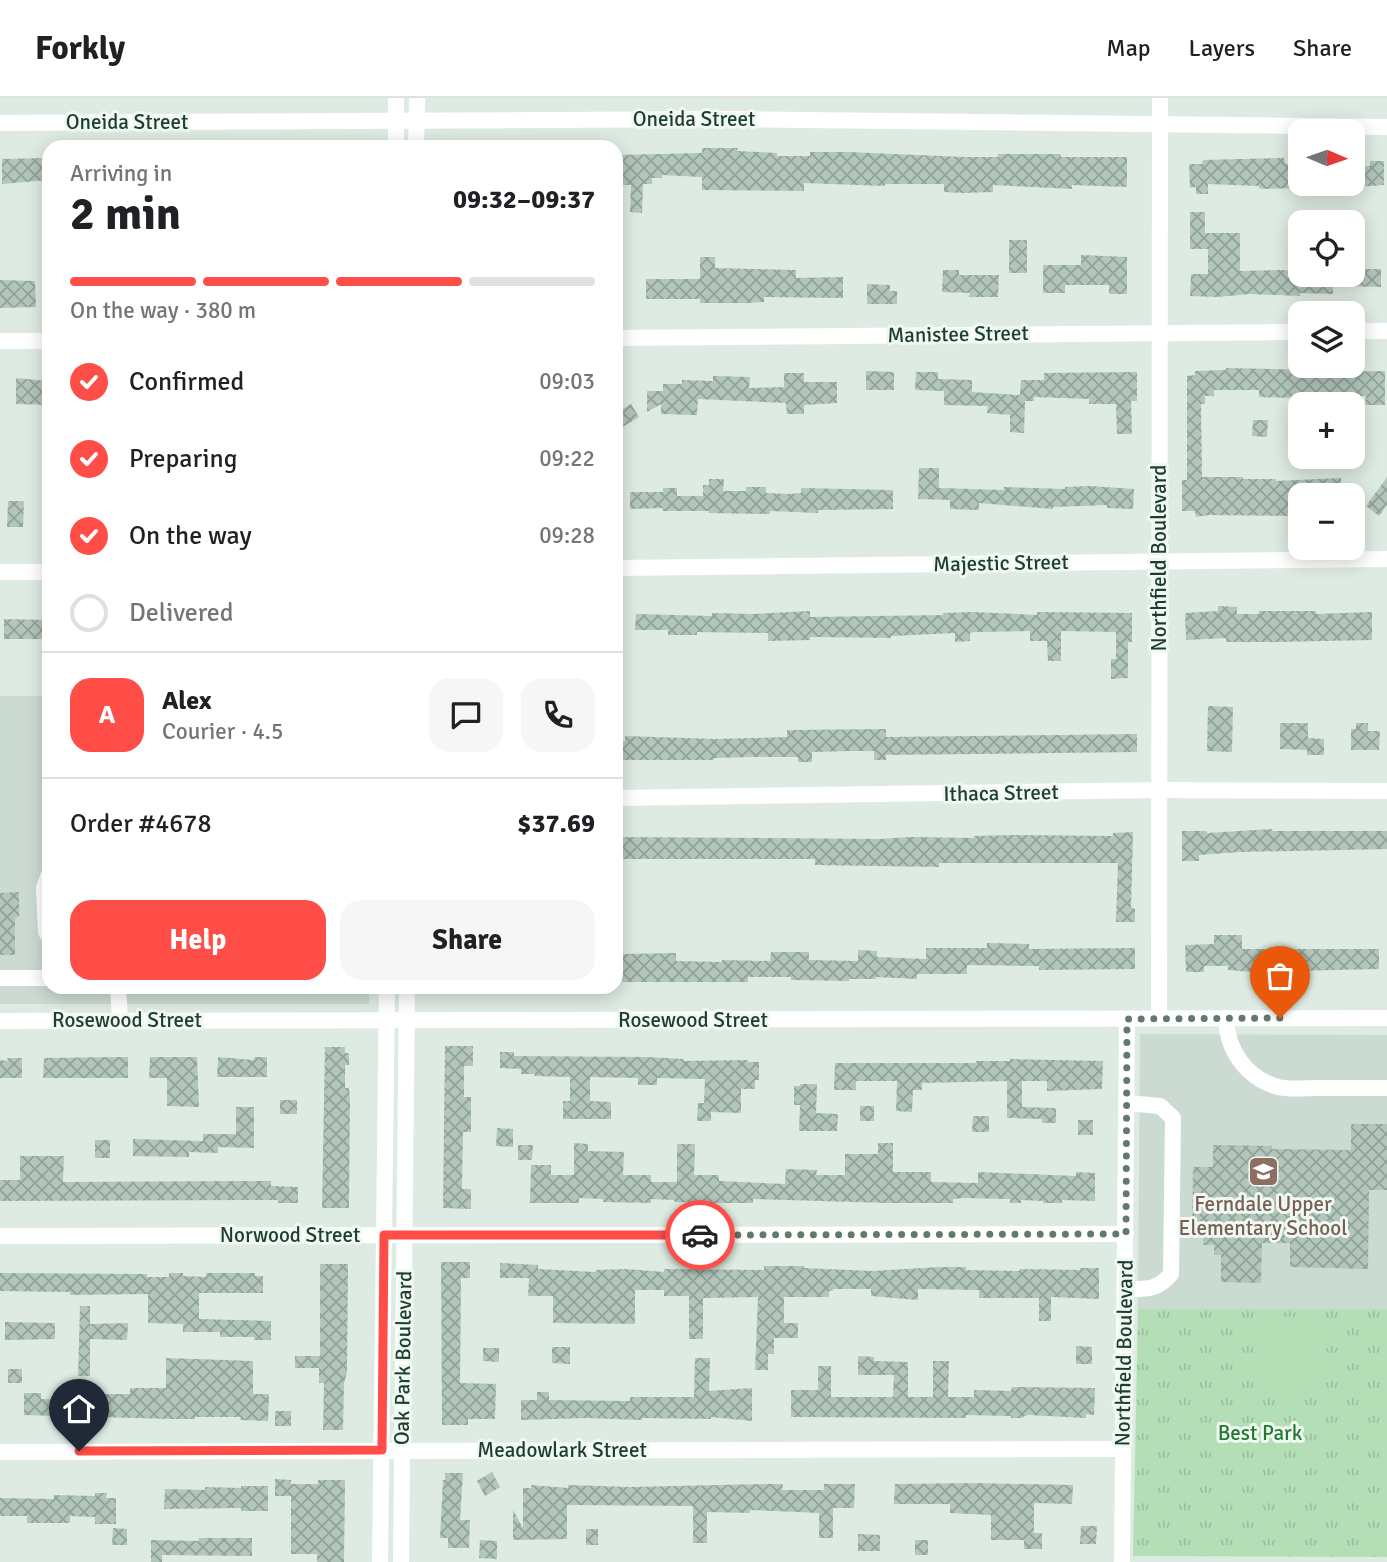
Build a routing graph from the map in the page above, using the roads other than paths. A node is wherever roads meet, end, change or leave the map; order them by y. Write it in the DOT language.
graph roads {
  1 [pos="396,98"];
  2 [pos="417,98"];
  3 [pos="1160,98"];
  4 [pos="396,121"];
  5 [pos="416,121"];
  6 [pos="0,123"];
  7 [pos="1160,124"];
  8 [pos="1387,127"];
  9 [pos="396,140"];
  10 [pos="416,140"];
  11 [pos="1365,331"];
  12 [pos="1387,331"];
  13 [pos="1159,332"];
  14 [pos="1288,332"];
  15 [pos="623,338"];
  16 [pos="0,341"];
  17 [pos="42,341"];
  18 [pos="1387,559"];
  19 [pos="1159,561"];
  20 [pos="623,568"];
  21 [pos="0,572"];
  22 [pos="42,572"];
  23 [pos="1158,790"];
  24 [pos="1387,791"];
  25 [pos="623,798"];
  26 [pos="0,978"];
  27 [pos="42,978"];
  28 [pos="118,994"];
  29 [pos="387,994"];
  30 [pos="407,994"];
  31 [pos="1159,1018"];
  32 [pos="1226,1018"];
  33 [pos="1387,1018"];
  34 [pos="407,1019"];
  35 [pos="1127,1019"];
  36 [pos="120,1020"];
  37 [pos="387,1020"];
  38 [pos="0,1021"];
  39 [pos="1387,1088"];
  40 [pos="1126,1103"];
  41 [pos="1126,1234"];
  42 [pos="384,1235"];
  43 [pos="405,1235"];
  44 [pos="0,1236"];
  45 [pos="1125,1289"];
  46 [pos="1124,1449"];
  47 [pos="382,1450"];
  48 [pos="402,1450"];
  49 [pos="0,1452"];
  50 [pos="380,1562"];
  51 [pos="401,1562"];
  52 [pos="1122,1562"];
  1 -- 4 [label="street"];
  2 -- 5 [label="street"];
  3 -- 7 [label="street, Northfield Boulevard"];
  4 -- 5 [label="street, Oneida Street"];
  4 -- 6 [label="street, Oneida Street"];
  4 -- 9 [label="street"];
  5 -- 7 [label="street, Oneida Street"];
  5 -- 10 [label="street"];
  7 -- 8 [label="street, Oneida Street"];
  7 -- 13 [label="street, Northfield Boulevard"];
  11 -- 12 [label="street"];
  13 -- 14 [label="street, Manistee Street"];
  13 -- 15 [label="street, Manistee Street"];
  13 -- 19 [label="street, Northfield Boulevard"];
  16 -- 17 [label="street"];
  18 -- 19 [label="street, Majestic Street"];
  19 -- 20 [label="street, Majestic Street"];
  19 -- 23 [label="street, Northfield Boulevard"];
  21 -- 22 [label="street"];
  23 -- 24 [label="street, Ithaca Street"];
  23 -- 25 [label="street, Ithaca Street"];
  23 -- 31 [label="street, Northfield Boulevard"];
  26 -- 27 [label="street"];
  28 -- 36 [label="street"];
  29 -- 37 [label="street, Oak Park Boulevard"];
  30 -- 34 [label="street, Oak Park Boulevard"];
  31 -- 32 [label="street, Rosewood Street"];
  31 -- 35 [label="street, Rosewood Street"];
  32 -- 33 [label="street, Rosewood Street"];
  32 -- 39 [label="street"];
  34 -- 35 [label="street, Rosewood Street"];
  34 -- 37 [label="street, Rosewood Street"];
  34 -- 43 [label="street, Oak Park Boulevard"];
  35 -- 40 [label="street, Northfield Boulevard"];
  36 -- 37 [label="street, Rosewood Street"];
  36 -- 38 [label="street, Rosewood Street"];
  37 -- 42 [label="street, Oak Park Boulevard"];
  40 -- 41 [label="street, Northfield Boulevard"];
  40 -- 45 [label="street"];
  41 -- 43 [label="street, Norwood Street"];
  41 -- 45 [label="street, Northfield Boulevard"];
  42 -- 43 [label="street, Norwood Street"];
  42 -- 44 [label="street, Norwood Street"];
  42 -- 47 [label="street, Oak Park Boulevard"];
  43 -- 48 [label="street, Oak Park Boulevard"];
  45 -- 46 [label="street, Northfield Boulevard"];
  46 -- 48 [label="street, Meadowlark Street"];
  46 -- 52 [label="street, Northfield Boulevard"];
  47 -- 48 [label="street, Meadowlark Street"];
  47 -- 49 [label="street, Meadowlark Street"];
  47 -- 50 [label="street, Oak Park Boulevard"];
  48 -- 51 [label="street, Oak Park Boulevard"];
}
